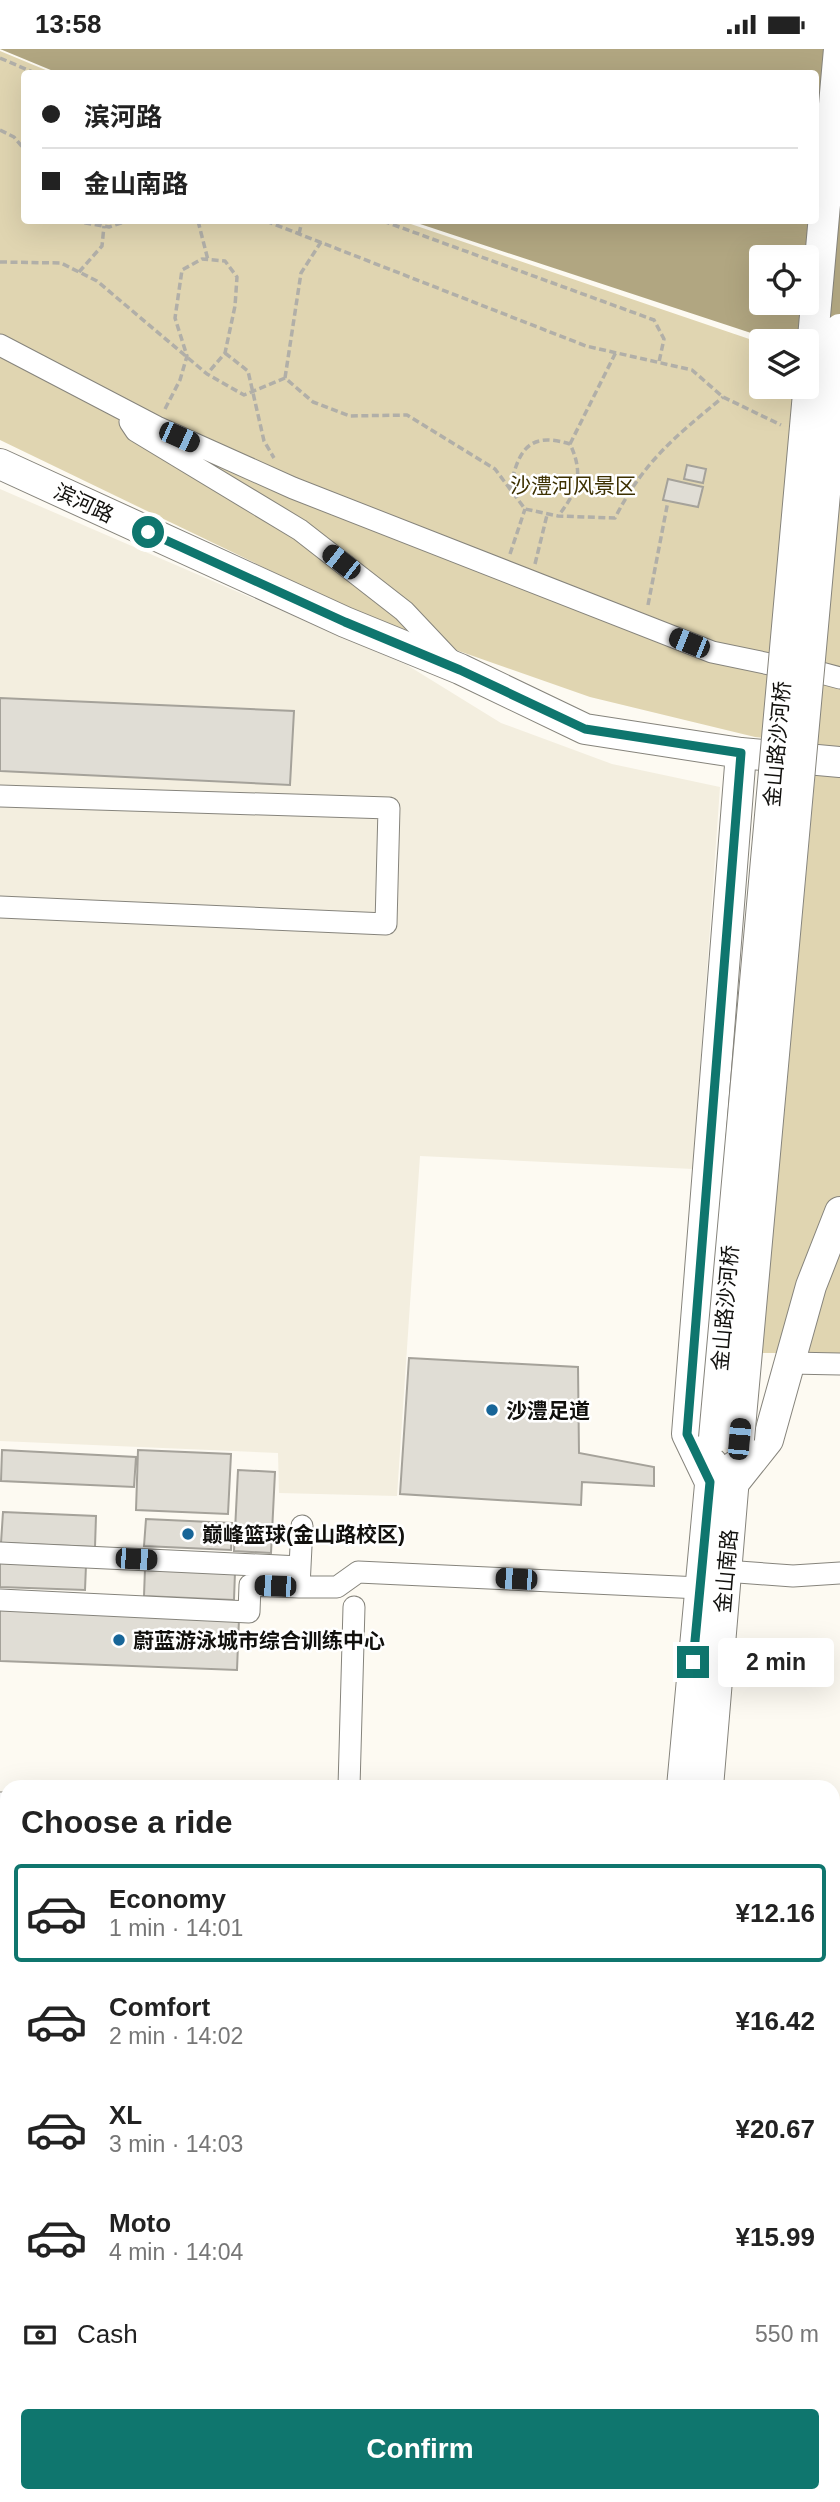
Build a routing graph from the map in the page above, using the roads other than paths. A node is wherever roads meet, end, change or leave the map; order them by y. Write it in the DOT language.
graph roads {
  1 [pos="839,49"];
  2 [pos="840,329"];
  3 [pos="0,345"];
  4 [pos="118,406"];
  5 [pos="0,464"];
  6 [pos="797,669"];
  7 [pos="460,670"];
  8 [pos="840,678"];
  9 [pos="741,753"];
  10 [pos="840,762"];
  11 [pos="0,796"];
  12 [pos="0,907"];
  13 [pos="840,1213"];
  14 [pos="790,1363"];
  15 [pos="840,1364"];
  16 [pos="726,1438"];
  17 [pos="722,1483"];
  18 [pos="302,1526"];
  19 [pos="0,1553"];
  20 [pos="725,1571"];
  21 [pos="840,1573"];
  22 [pos="299,1577"];
  23 [pos="700,1588"];
  24 [pos="0,1600"];
  25 [pos="354,1607"];
  26 [pos="349,1780"];
  27 [pos="683,1780"];
  28 [pos="709,1780"];
  1 -- 6 [label="main road, 金山路沙河桥, bridge"];
  2 -- 6 [label="main road, 金山路沙河桥, bridge"];
  3 -- 4 [label="street"];
  4 -- 6 [label="street"];
  4 -- 7 [label="street"];
  5 -- 7 [label="main road, 滨河路"];
  6 -- 8 [label="street"];
  6 -- 16 [label="main road, 金山路沙河桥, bridge"];
  7 -- 9 [label="main road, 滨河路"];
  9 -- 10 [label="main road, 滨河路"];
  9 -- 17 [label="main road"];
  11 -- 12 [label="street"];
  13 -- 14 [label="main road"];
  14 -- 15 [label="street"];
  14 -- 17 [label="main road"];
  16 -- 17 [label="main road, 金山南路"];
  17 -- 20 [label="main road, 金山南路"];
  17 -- 23 [label="main road, 金山南路"];
  18 -- 22 [label="street"];
  19 -- 22 [label="street"];
  20 -- 21 [label="street"];
  20 -- 28 [label="main road, 金山南路"];
  22 -- 23 [label="street"];
  22 -- 24 [label="street"];
  23 -- 27 [label="main road, 金山南路"];
  25 -- 26 [label="street"];
}
